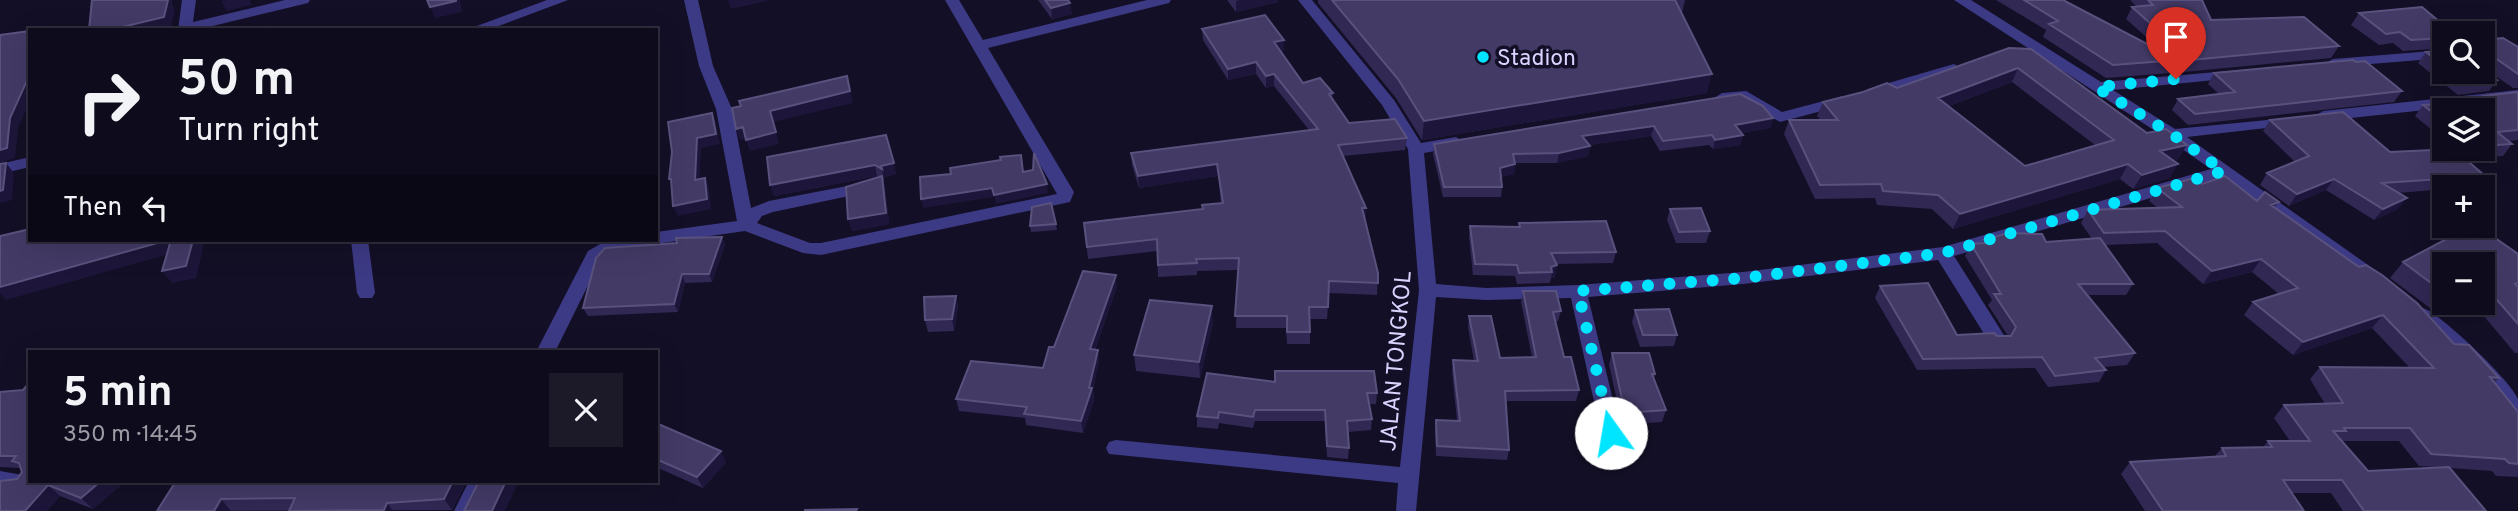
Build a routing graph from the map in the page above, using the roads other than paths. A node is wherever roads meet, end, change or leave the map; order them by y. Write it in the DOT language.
graph roads {
  1 [pos="189,0"];
  2 [pos="303,0"];
  3 [pos="561,0"];
  4 [pos="691,0"];
  5 [pos="952,0"];
  6 [pos="1164,0"];
  7 [pos="1305,0"];
  8 [pos="1961,0"];
  9 [pos="523,5"];
  10 [pos="185,28"];
  11 [pos="189,28"];
  12 [pos="477,28"];
  13 [pos="979,46"];
  14 [pos="2432,55"];
  15 [pos="2319,64"];
  16 [pos="1965,66"];
  17 [pos="2249,71"];
  18 [pos="2495,84"];
  19 [pos="2096,87"];
  20 [pos="2513,95"];
  21 [pos="1710,100"];
  22 [pos="2172,134"];
  23 [pos="1469,140"];
  24 [pos="1416,149"];
  25 [pos="28,162"];
  26 [pos="0,169"];
  27 [pos="2224,171"];
  28 [pos="878,184"];
  29 [pos="746,225"];
  30 [pos="658,238"];
  31 [pos="359,242"];
  32 [pos="632,242"];
  33 [pos="1943,253"];
  34 [pos="1428,290"];
  35 [pos="1578,291"];
  36 [pos="366,293"];
  37 [pos="1998,340"];
  38 [pos="546,350"];
  39 [pos="2518,413"];
  40 [pos="1611,433"];
  41 [pos="1116,449"];
  42 [pos="1408,476"];
  43 [pos="0,479"];
  44 [pos="21,482"];
  45 [pos="478,483"];
  46 [pos="464,511"];
  47 [pos="1406,511"];
  1 -- 10 [label="street"];
  2 -- 11 [label="street"];
  3 -- 9 [label="street"];
  4 -- 29 [label="street"];
  5 -- 13 [label="street"];
  6 -- 13 [label="street"];
  7 -- 24 [label="street, JALAN TONGKOL"];
  8 -- 19 [label="street"];
  9 -- 12 [label="street"];
  13 -- 29 [label="street"];
  14 -- 15 [label="street"];
  16 -- 21 [label="street"];
  17 -- 19 [label="street"];
  18 -- 20 [label="street"];
  19 -- 22 [label="street"];
  20 -- 22 [label="street"];
  22 -- 27 [label="street"];
  23 -- 24 [label="street"];
  24 -- 34 [label="street, JALAN TONGKOL"];
  25 -- 26 [label="street"];
  27 -- 33 [label="street"];
  27 -- 39 [label="street"];
  28 -- 29 [label="street"];
  29 -- 30 [label="street"];
  31 -- 36 [label="street"];
  32 -- 38 [label="street"];
  33 -- 35 [label="street"];
  33 -- 37 [label="street"];
  34 -- 35 [label="street"];
  34 -- 42 [label="street, JALAN TONGKOL"];
  35 -- 40 [label="street"];
  41 -- 42 [label="street"];
  42 -- 47 [label="street, JALAN TONGKOL"];
  43 -- 44 [label="street"];
  45 -- 46 [label="street"];
}
